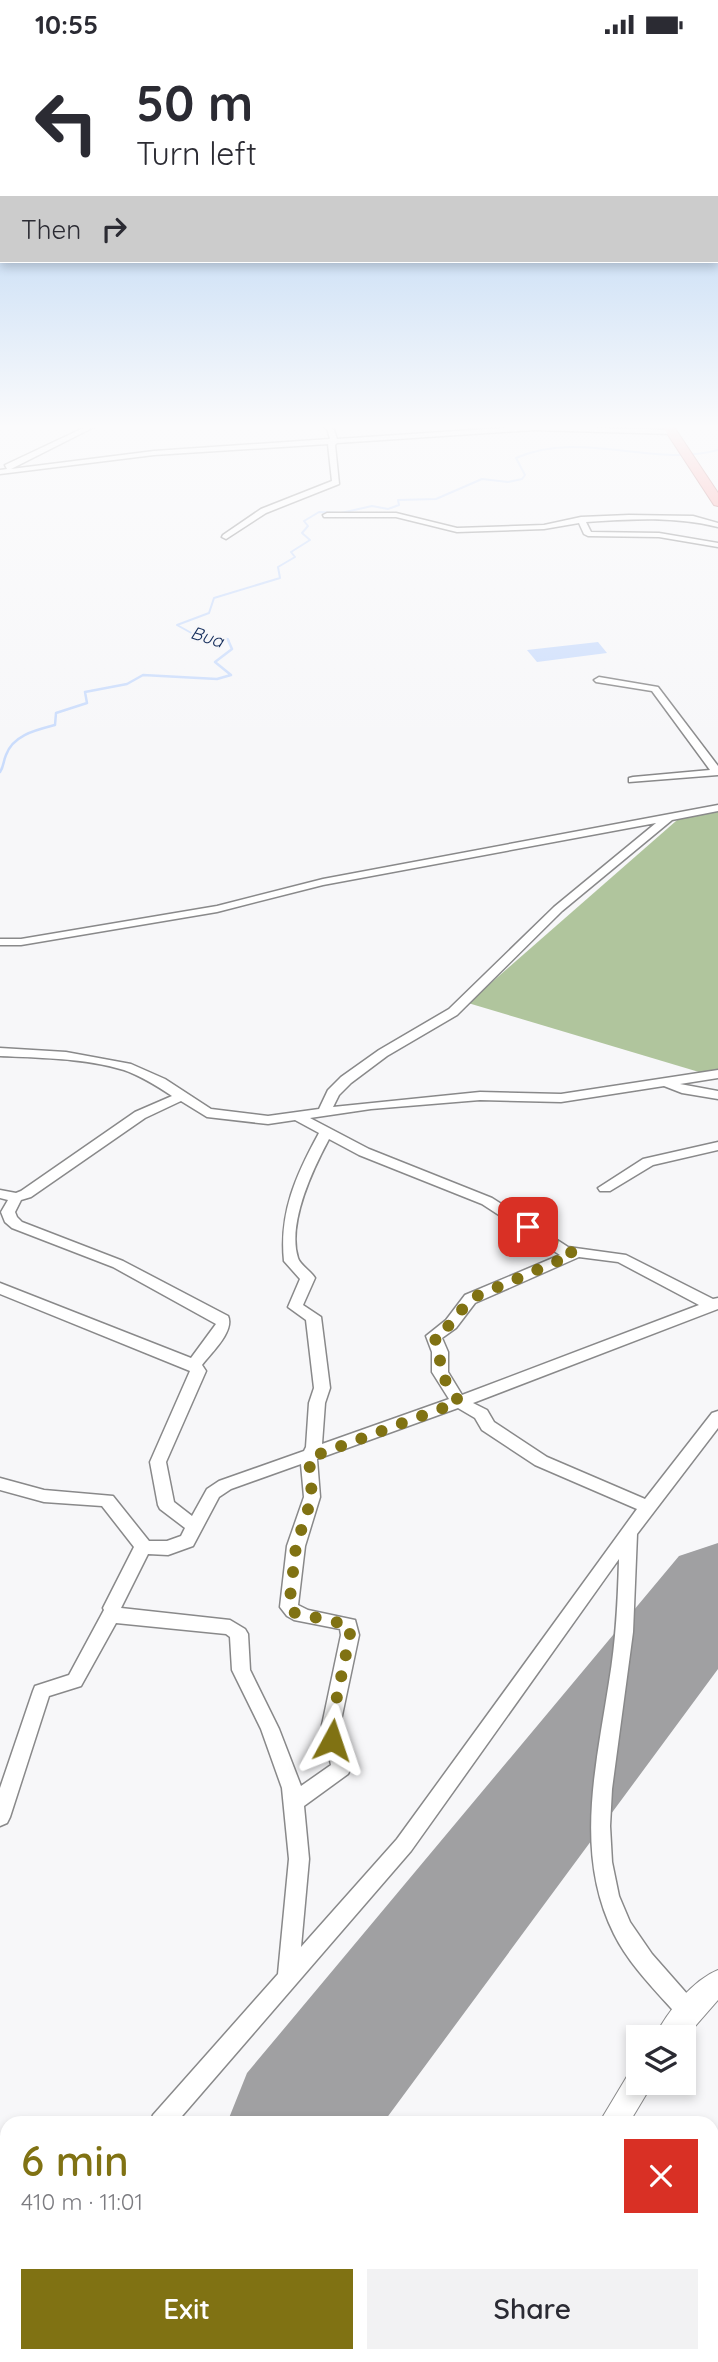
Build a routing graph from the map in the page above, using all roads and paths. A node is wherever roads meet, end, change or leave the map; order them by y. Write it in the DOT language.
graph roads {
  1 [pos="232,532"];
  2 [pos="587,532"];
  3 [pos="226,537"];
  4 [pos="718,545"];
  5 [pos="599,680"];
  6 [pos="718,772"];
  7 [pos="633,780"];
  8 [pos="718,808"];
  9 [pos="668,818"];
  10 [pos="0,942"];
  11 [pos="0,1052"];
  12 [pos="718,1074"];
  13 [pos="665,1081"];
  14 [pos="718,1095"];
  15 [pos="180,1097"];
  16 [pos="324,1113"];
  17 [pos="299,1117"];
  18 [pos="326,1132"];
  19 [pos="718,1146"];
  20 [pos="605,1188"];
  21 [pos="0,1193"];
  22 [pos="16,1197"];
  23 [pos="574,1254"];
  24 [pos="0,1288"];
  25 [pos="715,1304"];
  26 [pos="194,1365"];
  27 [pos="459,1402"];
  28 [pos="718,1417"];
  29 [pos="309,1458"];
  30 [pos="0,1484"];
  31 [pos="648,1507"];
  32 [pos="194,1526"];
  33 [pos="628,1532"];
  34 [pos="143,1547"];
  35 [pos="112,1613"];
  36 [pos="294,1802"];
  37 [pos="0,1817"];
  38 [pos="288,1976"];
  39 [pos="718,1983"];
  40 [pos="688,2011"];
  41 [pos="678,2025"];
  42 [pos="631,2095"];
  43 [pos="167,2116"];
  44 [pos="618,2116"];
  1 -- 3 [label="street"];
  2 -- 4 [label="street"];
  5 -- 6 [label="street"];
  6 -- 7 [label="street"];
  8 -- 9 [label="street"];
  9 -- 10 [label="street"];
  9 -- 16 [label="street"];
  11 -- 15 [label="street"];
  12 -- 13 [label="street"];
  13 -- 14 [label="street"];
  13 -- 16 [label="street"];
  15 -- 17 [label="street"];
  15 -- 22 [label="street"];
  16 -- 17 [label="street"];
  17 -- 18 [label="street"];
  18 -- 23 [label="street"];
  18 -- 29 [label="street"];
  19 -- 20 [label="street"];
  21 -- 22 [label="street"];
  22 -- 26 [label="street"];
  23 -- 25 [label="street"];
  23 -- 27 [label="street"];
  24 -- 26 [label="street"];
  25 -- 27 [label="street"];
  26 -- 32 [label="street"];
  27 -- 29 [label="street"];
  27 -- 31 [label="street"];
  28 -- 31 [label="street"];
  29 -- 32 [label="street"];
  29 -- 36 [label="street"];
  30 -- 34 [label="street"];
  31 -- 33 [label="street"];
  32 -- 34 [label="street"];
  33 -- 38 [label="street"];
  33 -- 40 [label="street"];
  34 -- 35 [label="street"];
  35 -- 36 [label="street"];
  35 -- 37 [label="street"];
  36 -- 38 [label="street"];
  38 -- 43 [label="street"];
  39 -- 40 [label="street"];
  40 -- 41 [label="street"];
  42 -- 44 [label="street"];
}
